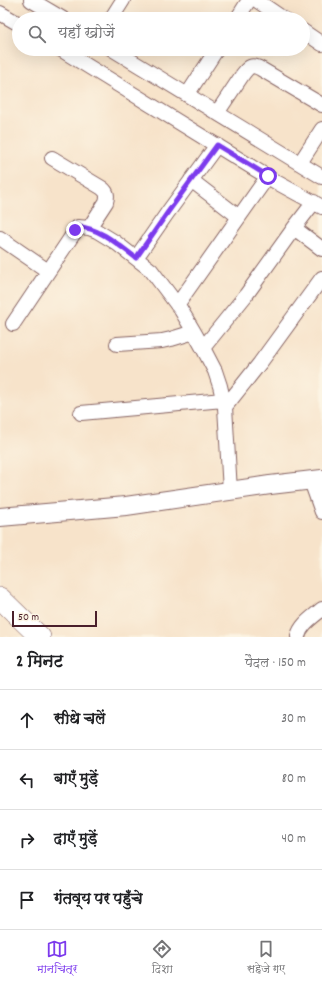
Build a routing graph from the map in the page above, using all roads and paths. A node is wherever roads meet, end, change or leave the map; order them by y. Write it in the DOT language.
graph roads {
  1 [pos="31,0"];
  2 [pos="123,0"];
  3 [pos="249,0"];
  4 [pos="256,0"];
  5 [pos="51,12"];
  6 [pos="115,12"];
  7 [pos="241,12"];
  8 [pos="274,12"];
  9 [pos="0,13"];
  10 [pos="12,20"];
  11 [pos="310,36"];
  12 [pos="322,44"];
  13 [pos="71,56"];
  14 [pos="123,56"];
  15 [pos="212,56"];
  16 [pos="187,95"];
  17 [pos="322,105"];
  18 [pos="217,113"];
  19 [pos="322,129"];
  20 [pos="217,145"];
  21 [pos="52,158"];
  22 [pos="300,163"];
  23 [pos="268,176"];
  24 [pos="322,177"];
  25 [pos="191,180"];
  26 [pos="318,205"];
  27 [pos="239,217"];
  28 [pos="89,228"];
  29 [pos="294,228"];
  30 [pos="0,238"];
  31 [pos="322,249"];
  32 [pos="136,258"];
  33 [pos="48,271"];
  34 [pos="322,278"];
  35 [pos="178,305"];
  36 [pos="13,324"];
  37 [pos="194,332"];
  38 [pos="117,344"];
  39 [pos="203,348"];
  40 [pos="224,404"];
  41 [pos="81,413"];
  42 [pos="316,480"];
  43 [pos="230,492"];
  44 [pos="322,512"];
  45 [pos="0,517"];
  46 [pos="0,598"];
  47 [pos="322,609"];
  48 [pos="40,637"];
  49 [pos="298,637"];
  1 -- 5 [label="street"];
  2 -- 6 [label="street"];
  3 -- 7 [label="street"];
  4 -- 8 [label="street"];
  9 -- 10 [label="street"];
  11 -- 12 [label="street"];
  13 -- 20 [label="street"];
  14 -- 16 [label="street"];
  15 -- 16 [label="street"];
  16 -- 18 [label="street"];
  17 -- 18 [label="street"];
  18 -- 22 [label="street"];
  19 -- 22 [label="street"];
  20 -- 23 [label="street"];
  20 -- 25 [label="street"];
  21 -- 28 [label="street"];
  22 -- 24 [label="street"];
  23 -- 26 [label="street"];
  23 -- 27 [label="street"];
  25 -- 27 [label="street"];
  25 -- 32 [label="street"];
  26 -- 29 [label="street"];
  27 -- 35 [label="street"];
  28 -- 32 [label="street"];
  28 -- 33 [label="street"];
  29 -- 31 [label="street"];
  29 -- 39 [label="street"];
  30 -- 33 [label="street"];
  32 -- 35 [label="street"];
  33 -- 36 [label="street"];
  34 -- 40 [label="street"];
  35 -- 37 [label="street"];
  37 -- 38 [label="street"];
  37 -- 39 [label="street"];
  39 -- 40 [label="street"];
  40 -- 41 [label="street"];
  40 -- 43 [label="street"];
  42 -- 43 [label="main road"];
  42 -- 44 [label="street"];
  43 -- 45 [label="main road"];
  46 -- 48 [label="highway"];
  47 -- 49 [label="street"];
}
